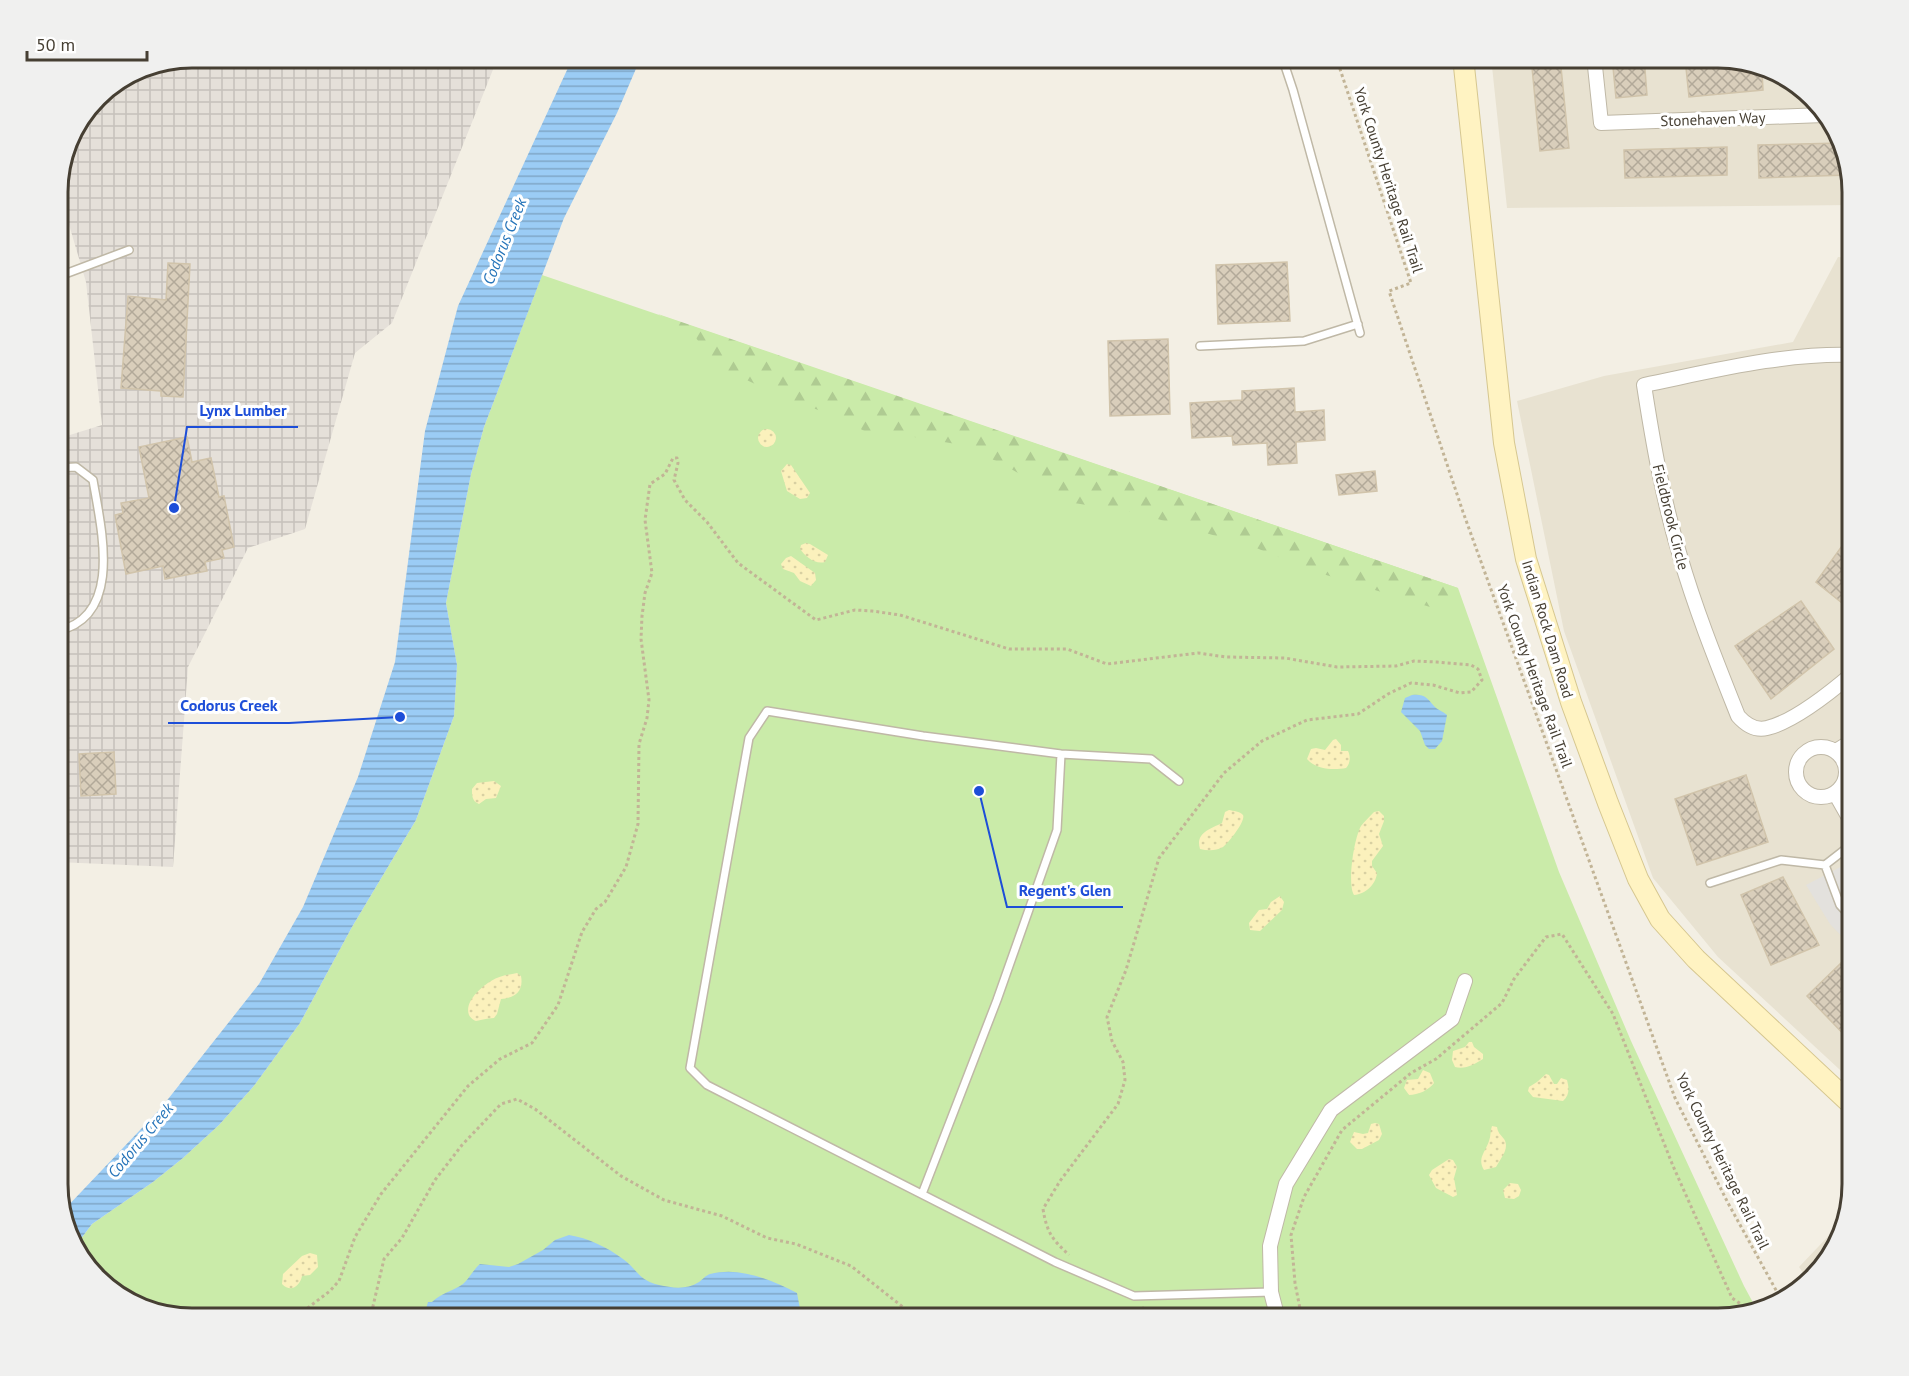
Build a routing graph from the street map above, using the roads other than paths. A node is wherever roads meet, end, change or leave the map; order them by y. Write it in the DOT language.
graph roads {
  1 [pos="1286,68"];
  2 [pos="1464,68"];
  3 [pos="1595,68"];
  4 [pos="1815,115"];
  5 [pos="129,250"];
  6 [pos="68,273"];
  7 [pos="1358,324"];
  8 [pos="1360,333"];
  9 [pos="1200,346"];
  10 [pos="1842,356"];
  11 [pos="68,467"];
  12 [pos="68,629"];
  13 [pos="1842,682"];
  14 [pos="1842,747"];
  15 [pos="1836,751"];
  16 [pos="1061,754"];
  17 [pos="1842,757"];
  18 [pos="1179,781"];
  19 [pos="1842,786"];
  20 [pos="1835,793"];
  21 [pos="1842,805"];
  22 [pos="1842,852"];
  23 [pos="1825,865"];
  24 [pos="1710,883"];
  25 [pos="1842,907"];
  26 [pos="1465,981"];
  27 [pos="1842,1096"];
  28 [pos="922,1194"];
  29 [pos="1271,1292"];
  30 [pos="1275,1308"];
  1 -- 7 [label="lane"];
  2 -- 27 [label="street, Indian Rock Dam Road"];
  3 -- 4 [label="street, Stonehaven Way"];
  5 -- 6 [label="lane"];
  7 -- 8 [label="lane"];
  7 -- 9 [label="lane"];
  10 -- 13 [label="street, Fieldbrook Circle"];
  11 -- 12 [label="lane"];
  14 -- 15 [label="street"];
  15 -- 17 [label="street"];
  15 -- 20 [label="street"];
  16 -- 18 [label="lane"];
  16 -- 28 [label="lane"];
  16 -- 28 [label="lane"];
  19 -- 20 [label="street"];
  20 -- 21 [label="street"];
  22 -- 23 [label="lane"];
  23 -- 24 [label="lane"];
  23 -- 25 [label="lane"];
  26 -- 29 [label="street"];
  28 -- 29 [label="lane"];
  29 -- 30 [label="street"];
}
